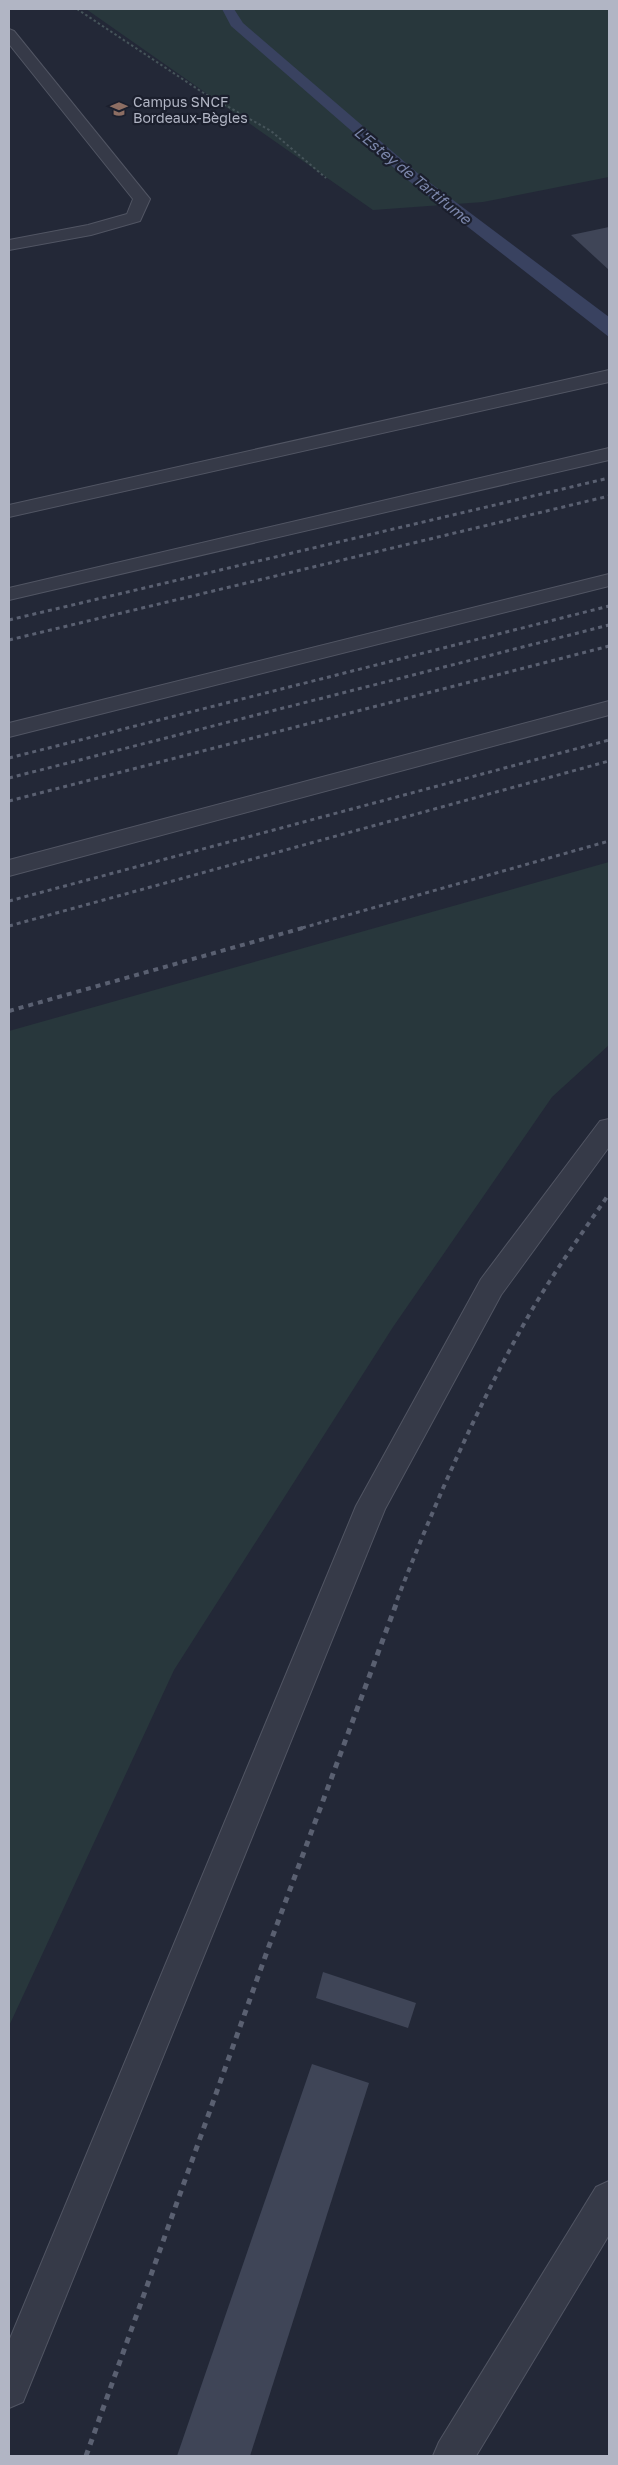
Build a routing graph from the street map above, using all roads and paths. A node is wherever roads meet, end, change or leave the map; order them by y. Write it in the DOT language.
graph roads {
  1 [pos="77,9"];
  2 [pos="9,34"];
  3 [pos="326,178"];
  4 [pos="9,245"];
  5 [pos="609,376"];
  6 [pos="609,454"];
  7 [pos="9,511"];
  8 [pos="609,580"];
  9 [pos="9,594"];
  10 [pos="609,708"];
  11 [pos="9,730"];
  12 [pos="9,868"];
  13 [pos="609,1128"];
  14 [pos="609,2200"];
  15 [pos="9,2388"];
  16 [pos="454,2456"];
  1 -- 3 [label="path"];
  2 -- 4 [label="lane"];
  5 -- 7 [label="lane"];
  6 -- 9 [label="lane"];
  8 -- 11 [label="lane"];
  10 -- 12 [label="lane"];
  13 -- 15 [label="lane"];
  14 -- 16 [label="lane"];
}
